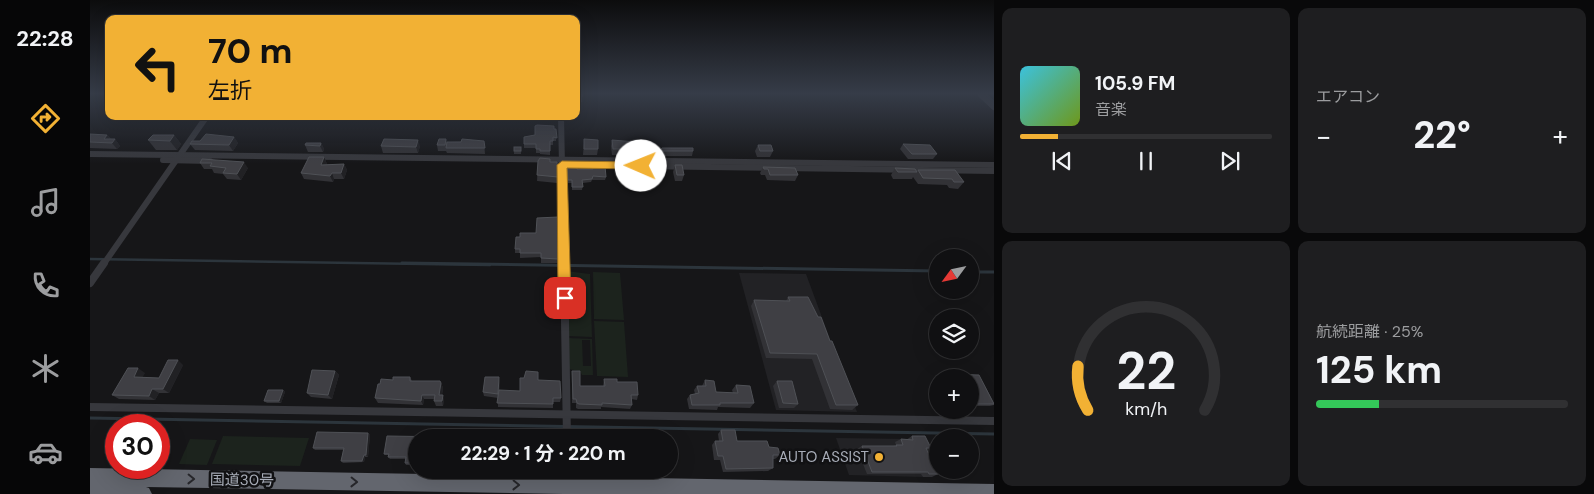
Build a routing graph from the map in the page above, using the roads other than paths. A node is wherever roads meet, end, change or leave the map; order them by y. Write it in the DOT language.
graph roads {
  1 [pos="203,120"];
  2 [pos="561,120"];
  3 [pos="90,154"];
  4 [pos="178,158"];
  5 [pos="90,159"];
  6 [pos="562,162"];
  7 [pos="994,165"];
  8 [pos="994,171"];
  9 [pos="90,283"];
  10 [pos="90,407"];
  11 [pos="994,421"];
  12 [pos="567,426"];
  13 [pos="90,478"];
  14 [pos="408,478"];
  15 [pos="598,479"];
  16 [pos="90,493"];
  17 [pos="994,493"];
  18 [pos="143,494"];
  1 -- 4 [label="street"];
  2 -- 6 [label="street"];
  3 -- 4 [label="street"];
  4 -- 5 [label="street"];
  4 -- 6 [label="street"];
  4 -- 9 [label="street"];
  6 -- 7 [label="street"];
  6 -- 8 [label="street"];
  6 -- 12 [label="street"];
  10 -- 12 [label="street"];
  11 -- 12 [label="street"];
  13 -- 14 [label="highway, 国道30号, one-way"];
  15 -- 17 [label="highway, 国道30号"];
  16 -- 18 [label="highway"];
}
